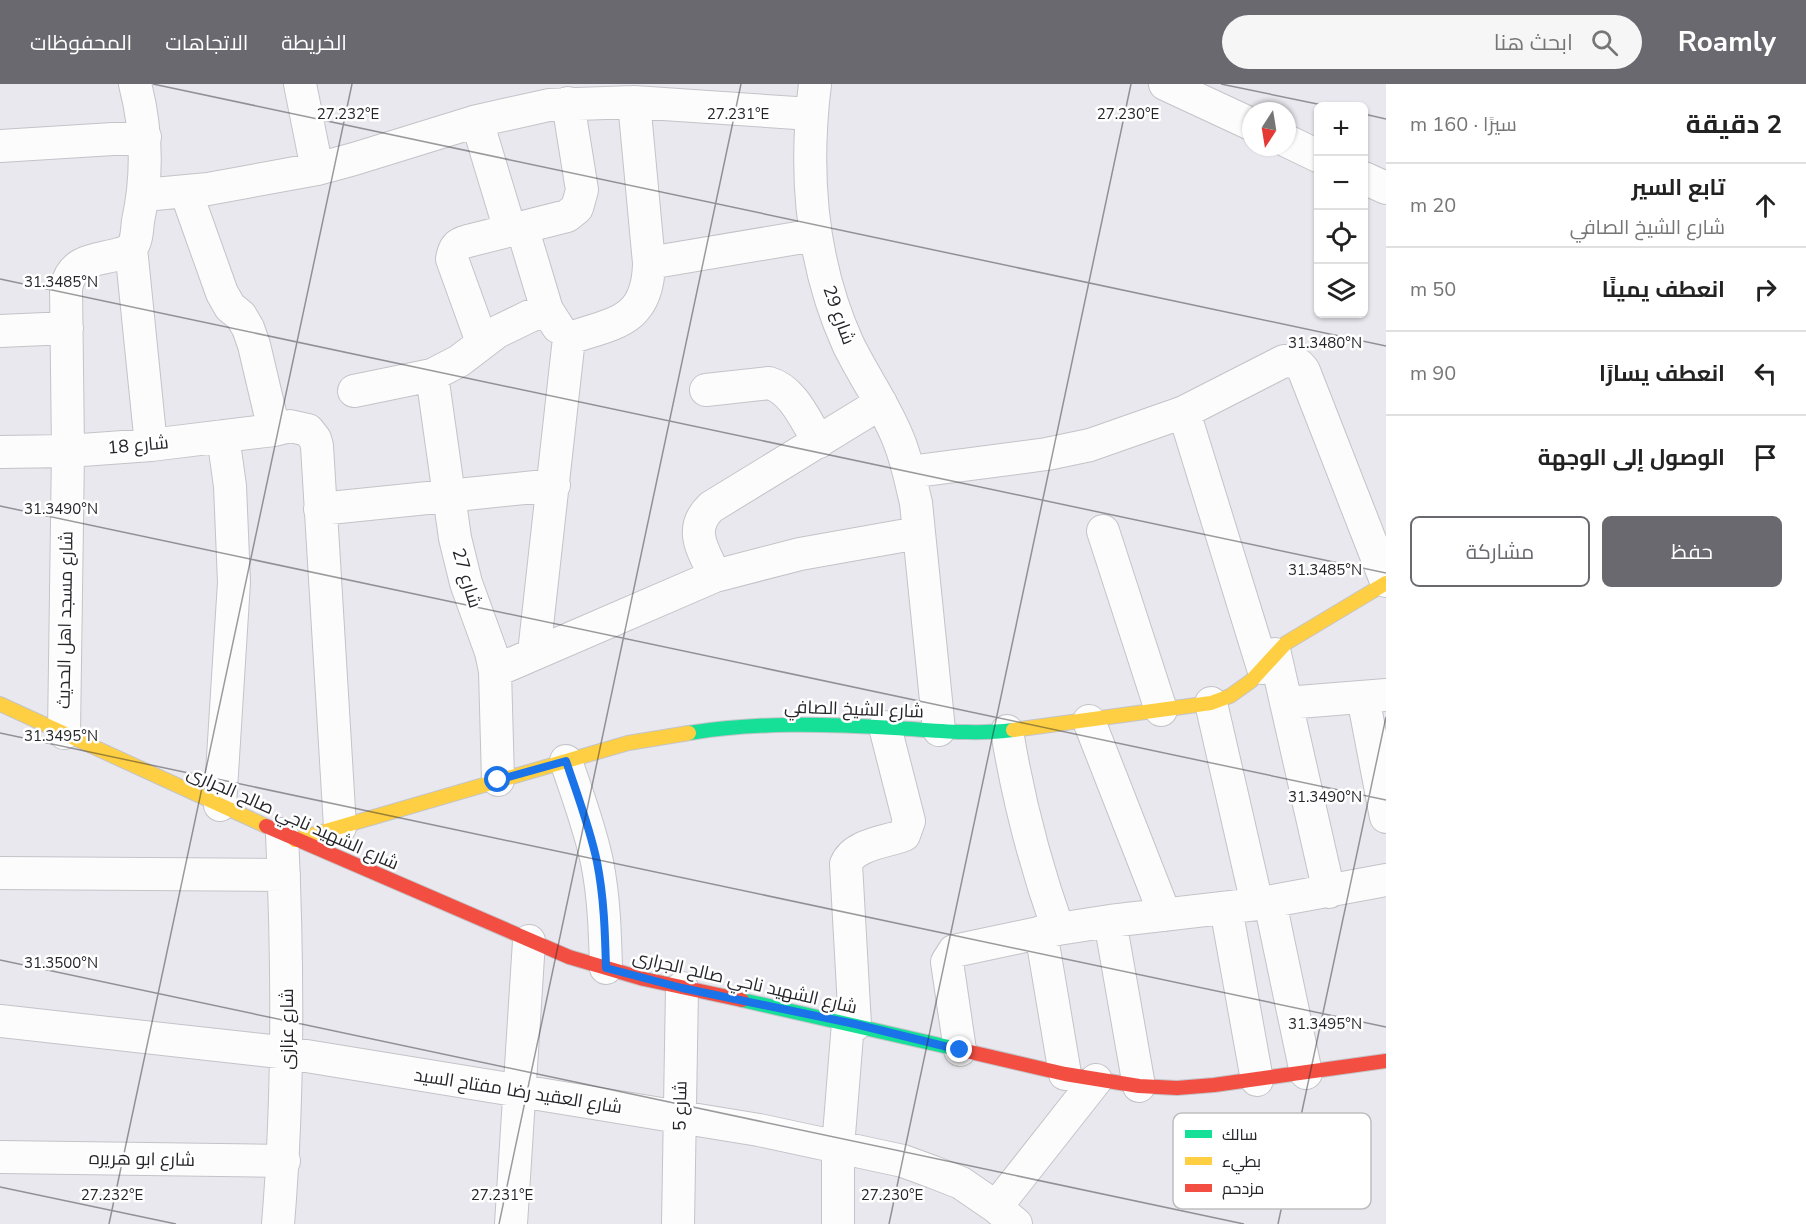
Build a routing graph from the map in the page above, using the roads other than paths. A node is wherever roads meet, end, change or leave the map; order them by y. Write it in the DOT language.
graph roads {
  1 [pos="300,84"];
  2 [pos="1168,85"];
  3 [pos="143,89"];
  4 [pos="628,96"];
  5 [pos="555,97"];
  6 [pos="813,99"];
  7 [pos="1242,120"];
  8 [pos="477,121"];
  9 [pos="145,137"];
  10 [pos="1296,145"];
  11 [pos="0,146"];
  12 [pos="1314,154"];
  13 [pos="317,169"];
  14 [pos="1368,180"];
  15 [pos="1386,188"];
  16 [pos="186,192"];
  17 [pos="144,195"];
  18 [pos="516,228"];
  19 [pos="815,235"];
  20 [pos="131,248"];
  21 [pos="649,263"];
  22 [pos="547,310"];
  23 [pos="67,328"];
  24 [pos="0,331"];
  25 [pos="569,338"];
  26 [pos="482,342"];
  27 [pos="432,375"];
  28 [pos="706,390"];
  29 [pos="354,391"];
  30 [pos="881,403"];
  31 [pos="1184,412"];
  32 [pos="274,430"];
  33 [pos="223,436"];
  34 [pos="819,442"];
  35 [pos="151,445"];
  36 [pos="68,451"];
  37 [pos="0,452"];
  38 [pos="909,472"];
  39 [pos="554,485"];
  40 [pos="450,495"];
  41 [pos="320,509"];
  42 [pos="1102,531"];
  43 [pos="918,533"];
  44 [pos="715,576"];
  45 [pos="1386,582"];
  46 [pos="534,653"];
  47 [pos="1269,661"];
  48 [pos="495,671"];
  49 [pos="1374,696"];
  50 [pos="1211,703"];
  51 [pos="1286,703"];
  52 [pos="0,704"];
  53 [pos="1161,711"];
  54 [pos="1089,721"];
  55 [pos="885,727"];
  56 [pos="939,730"];
  57 [pos="1007,731"];
  58 [pos="64,733"];
  59 [pos="566,761"];
  60 [pos="498,780"];
  61 [pos="220,805"];
  62 [pos="1386,817"];
  63 [pos="340,827"];
  64 [pos="289,837"];
  65 [pos="0,873"];
  66 [pos="284,875"];
  67 [pos="1386,880"];
  68 [pos="1329,892"];
  69 [pos="1264,903"];
  70 [pos="1226,908"];
  71 [pos="1165,915"];
  72 [pos="1110,921"];
  73 [pos="1049,930"];
  74 [pos="529,941"];
  75 [pos="606,968"];
  76 [pos="682,988"];
  77 [pos="0,1022"];
  78 [pos="851,1024"];
  79 [pos="960,1050"];
  80 [pos="288,1053"];
  81 [pos="1386,1061"];
  82 [pos="1306,1073"];
  83 [pos="1065,1074"];
  84 [pos="1096,1080"];
  85 [pos="1257,1080"];
  86 [pos="1139,1086"];
  87 [pos="520,1091"];
  88 [pos="679,1118"];
  89 [pos="838,1147"];
  90 [pos="0,1157"];
  91 [pos="284,1161"];
  92 [pos="1006,1215"];
  93 [pos="278,1224"];
  94 [pos="511,1224"];
  95 [pos="678,1224"];
  96 [pos="838,1224"];
  1 -- 13 [label="street"];
  2 -- 7 [label="street"];
  3 -- 9 [label="street"];
  4 -- 5 [label="street"];
  4 -- 6 [label="street"];
  4 -- 21 [label="street"];
  5 -- 8 [label="street"];
  5 -- 18 [label="street"];
  6 -- 19 [label="street, شارع 29"];
  8 -- 13 [label="street"];
  8 -- 18 [label="street"];
  9 -- 11 [label="street"];
  9 -- 17 [label="street"];
  10 -- 12 [label="street"];
  13 -- 16 [label="street"];
  14 -- 15 [label="street"];
  16 -- 17 [label="street"];
  16 -- 32 [label="street"];
  17 -- 20 [label="street"];
  18 -- 22 [label="street"];
  18 -- 26 [label="street"];
  19 -- 21 [label="street"];
  19 -- 30 [label="street, شارع 29"];
  20 -- 23 [label="street, شارع مسجد اهل الحديث"];
  20 -- 35 [label="street"];
  21 -- 25 [label="street"];
  22 -- 25 [label="street"];
  22 -- 26 [label="street"];
  23 -- 24 [label="street"];
  23 -- 36 [label="street, شارع مسجد اهل الحديث"];
  25 -- 39 [label="street"];
  26 -- 27 [label="street"];
  27 -- 29 [label="street"];
  27 -- 40 [label="street, شارع 27"];
  28 -- 34 [label="street"];
  30 -- 34 [label="street"];
  30 -- 38 [label="street, شارع 29"];
  31 -- 38 [label="street"];
  31 -- 45 [label="street"];
  31 -- 47 [label="street"];
  32 -- 33 [label="street, شارع 18"];
  32 -- 41 [label="street, شارع 18"];
  33 -- 35 [label="street, شارع 18"];
  33 -- 61 [label="street"];
  34 -- 44 [label="street"];
  35 -- 36 [label="street, شارع 18"];
  36 -- 37 [label="street, شارع 18"];
  36 -- 58 [label="street, شارع مسجد اهل الحديث"];
  38 -- 43 [label="street, شارع 29"];
  39 -- 40 [label="street"];
  39 -- 46 [label="street"];
  40 -- 41 [label="street"];
  40 -- 48 [label="street, شارع 27"];
  41 -- 63 [label="street"];
  42 -- 53 [label="street"];
  43 -- 44 [label="street"];
  43 -- 56 [label="street, شارع 29"];
  44 -- 46 [label="street"];
  45 -- 47 [label="street, شارع الشيخ الصافي"];
  46 -- 48 [label="street"];
  47 -- 50 [label="street, شارع الشيخ الصافي"];
  47 -- 51 [label="street"];
  48 -- 60 [label="street, شارع 27"];
  49 -- 51 [label="street"];
  49 -- 62 [label="street"];
  50 -- 53 [label="street, شارع الشيخ الصافي"];
  50 -- 69 [label="street"];
  51 -- 68 [label="street"];
  52 -- 58 [label="street, شارع الشهيد ناجي صالح الجرارى"];
  53 -- 54 [label="street, شارع الشيخ الصافي"];
  54 -- 57 [label="street, شارع الشيخ الصافي"];
  54 -- 71 [label="street"];
  55 -- 56 [label="street, شارع الشيخ الصافي"];
  55 -- 59 [label="street, شارع الشيخ الصافي"];
  55 -- 78 [label="street"];
  56 -- 57 [label="street, شارع الشيخ الصافي"];
  57 -- 73 [label="street"];
  58 -- 61 [label="street, شارع الشهيد ناجي صالح الجرارى"];
  59 -- 60 [label="street, شارع الشيخ الصافي"];
  59 -- 75 [label="street"];
  60 -- 63 [label="street, شارع الشيخ الصافي"];
  61 -- 64 [label="street, شارع الشهيد ناجي صالح الجرارى"];
  63 -- 64 [label="street, شارع الشيخ الصافي"];
  64 -- 66 [label="street, شارع عزازى"];
  64 -- 74 [label="street, شارع الشهيد ناجي صالح الجرارى"];
  65 -- 66 [label="street"];
  66 -- 80 [label="street, شارع عزازى"];
  67 -- 68 [label="street"];
  68 -- 69 [label="street"];
  69 -- 70 [label="street"];
  69 -- 82 [label="street"];
  70 -- 71 [label="street"];
  70 -- 85 [label="street"];
  71 -- 72 [label="street"];
  72 -- 73 [label="street"];
  72 -- 86 [label="street"];
  73 -- 79 [label="street"];
  73 -- 83 [label="street"];
  74 -- 75 [label="street, شارع الشهيد ناجي صالح الجرارى"];
  74 -- 87 [label="street"];
  75 -- 76 [label="street, شارع الشهيد ناجي صالح الجرارى"];
  76 -- 78 [label="street, شارع الشهيد ناجي صالح الجرارى"];
  76 -- 88 [label="street, شارع 5"];
  77 -- 80 [label="street, شارع العقيد رضا مفتاح السيد"];
  78 -- 79 [label="street, شارع الشهيد ناجي صالح الجرارى"];
  78 -- 89 [label="street"];
  79 -- 83 [label="street, شارع الشهيد ناجي صالح الجرارى"];
  80 -- 87 [label="street, شارع العقيد رضا مفتاح السيد"];
  80 -- 91 [label="street, شارع عزازى"];
  81 -- 82 [label="street, شارع الشهيد ناجي صالح الجرارى"];
  82 -- 85 [label="street, شارع الشهيد ناجي صالح الجرارى"];
  83 -- 84 [label="street, شارع الشهيد ناجي صالح الجرارى"];
  84 -- 86 [label="street, شارع الشهيد ناجي صالح الجرارى"];
  84 -- 92 [label="street"];
  85 -- 86 [label="street, شارع الشهيد ناجي صالح الجرارى"];
  87 -- 88 [label="street, شارع العقيد رضا مفتاح السيد"];
  87 -- 94 [label="street"];
  88 -- 89 [label="street, شارع العقيد رضا مفتاح السيد"];
  88 -- 95 [label="street, شارع 5"];
  89 -- 92 [label="street, شارع العقيد رضا مفتاح السيد"];
  89 -- 96 [label="street"];
  90 -- 91 [label="street, شارع ابو هريره"];
  91 -- 93 [label="street, شارع عزازى"];
}
